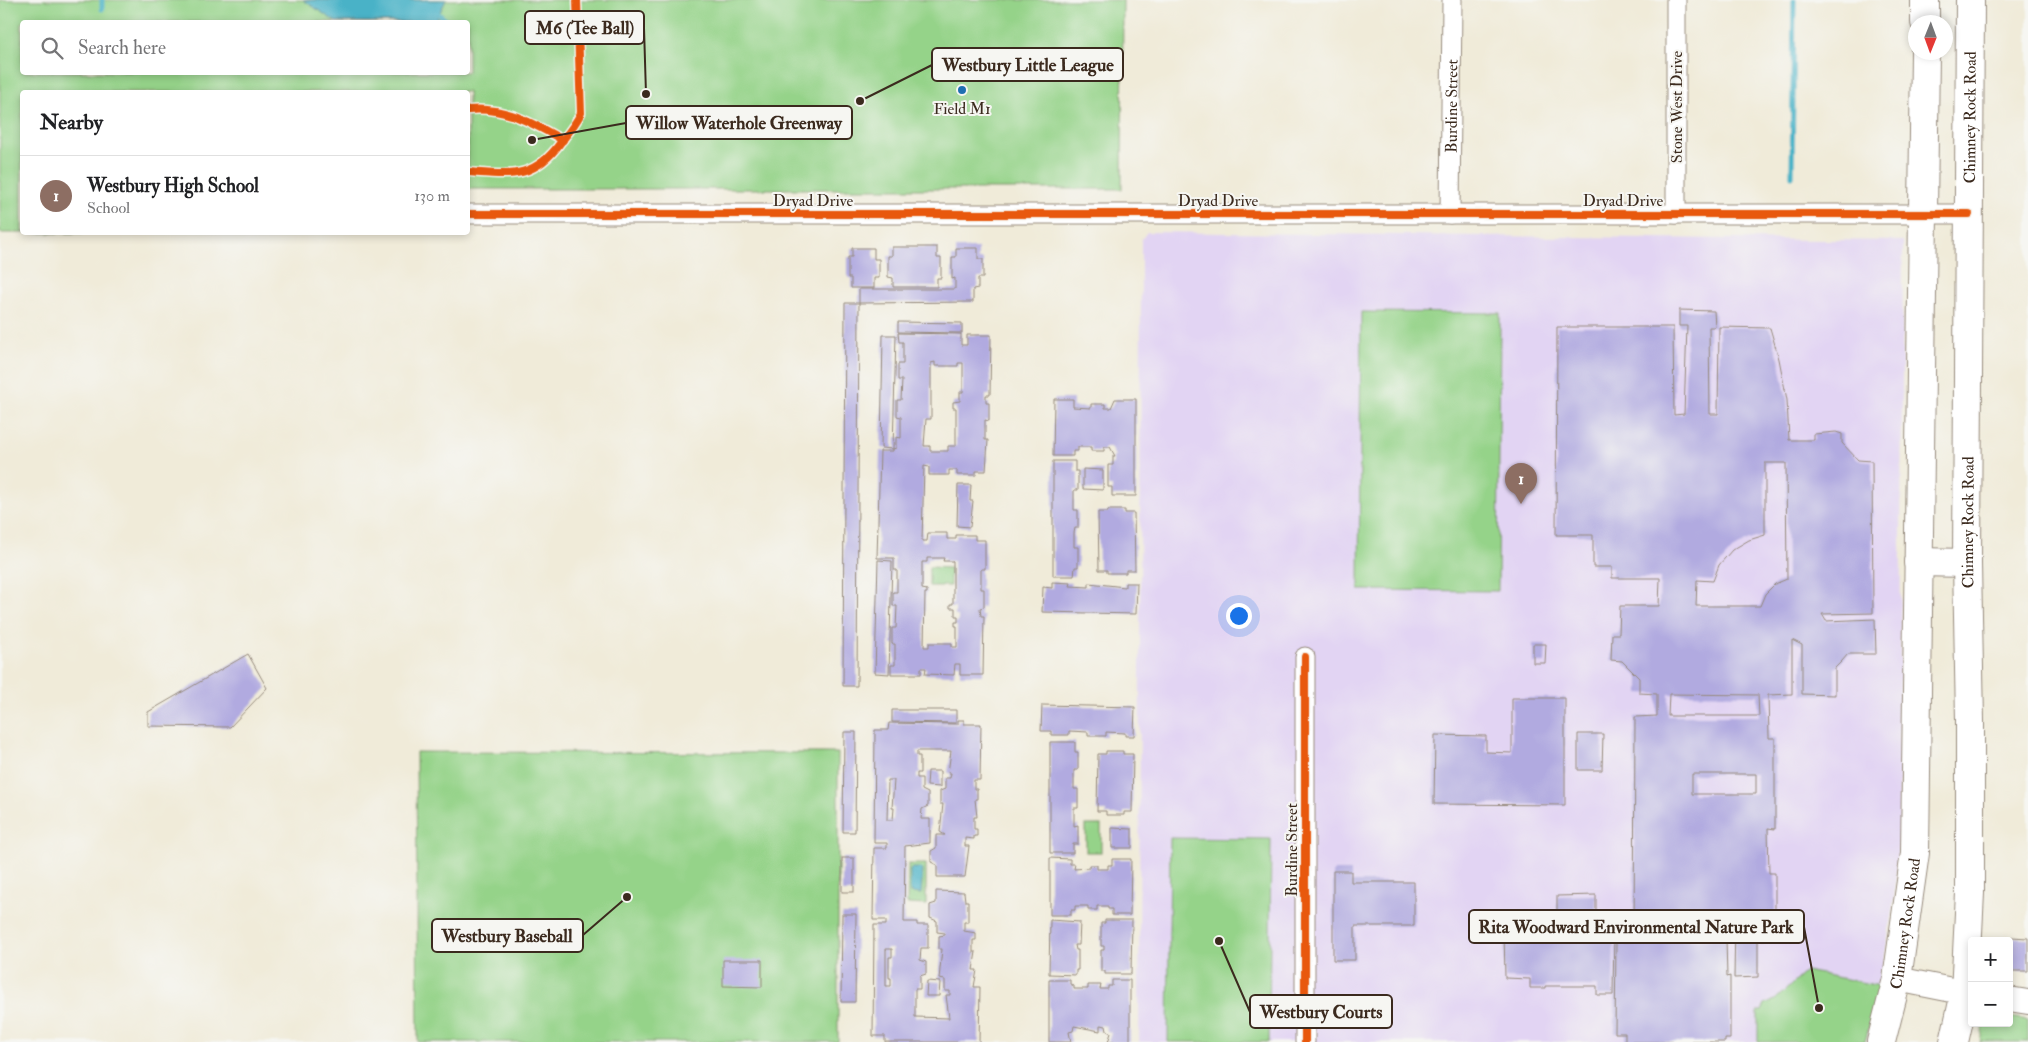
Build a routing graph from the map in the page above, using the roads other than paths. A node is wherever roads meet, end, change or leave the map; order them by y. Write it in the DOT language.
graph roads {
  1 [pos="1452,0"];
  2 [pos="1676,0"];
  3 [pos="1925,0"];
  4 [pos="1970,0"];
  5 [pos="1925,15"];
  6 [pos="1925,60"];
  7 [pos="470,214"];
  8 [pos="1450,214"];
  9 [pos="1676,214"];
  10 [pos="1924,214"];
  11 [pos="1969,214"];
  12 [pos="1918,562"];
  13 [pos="1966,563"];
  14 [pos="1305,657"];
  15 [pos="1897,979"];
  16 [pos="1968,982"];
  17 [pos="1968,993"];
  18 [pos="2013,1000"];
  19 [pos="2028,1002"];
  20 [pos="1305,1042"];
  21 [pos="1881,1042"];
  22 [pos="1954,1042"];
  1 -- 8 [label="street, Burdine Street"];
  2 -- 9 [label="street, Stone West Drive"];
  3 -- 5 [label="main road"];
  4 -- 11 [label="main road, Chimney Rock Road"];
  6 -- 10 [label="main road, Chimney Rock Road"];
  7 -- 8 [label="street, Dryad Drive"];
  8 -- 9 [label="street, Dryad Drive"];
  9 -- 10 [label="street, Dryad Drive"];
  10 -- 11 [label="street, Dryad Drive"];
  10 -- 12 [label="main road, Chimney Rock Road"];
  11 -- 13 [label="main road, Chimney Rock Road"];
  12 -- 13 [label="main road"];
  12 -- 15 [label="main road, Chimney Rock Road"];
  13 -- 16 [label="main road, Chimney Rock Road"];
  14 -- 20 [label="street, Burdine Street"];
  15 -- 17 [label="street"];
  15 -- 21 [label="main road, Chimney Rock Road"];
  17 -- 22 [label="main road, Chimney Rock Road"];
  18 -- 19 [label="street"];
}
